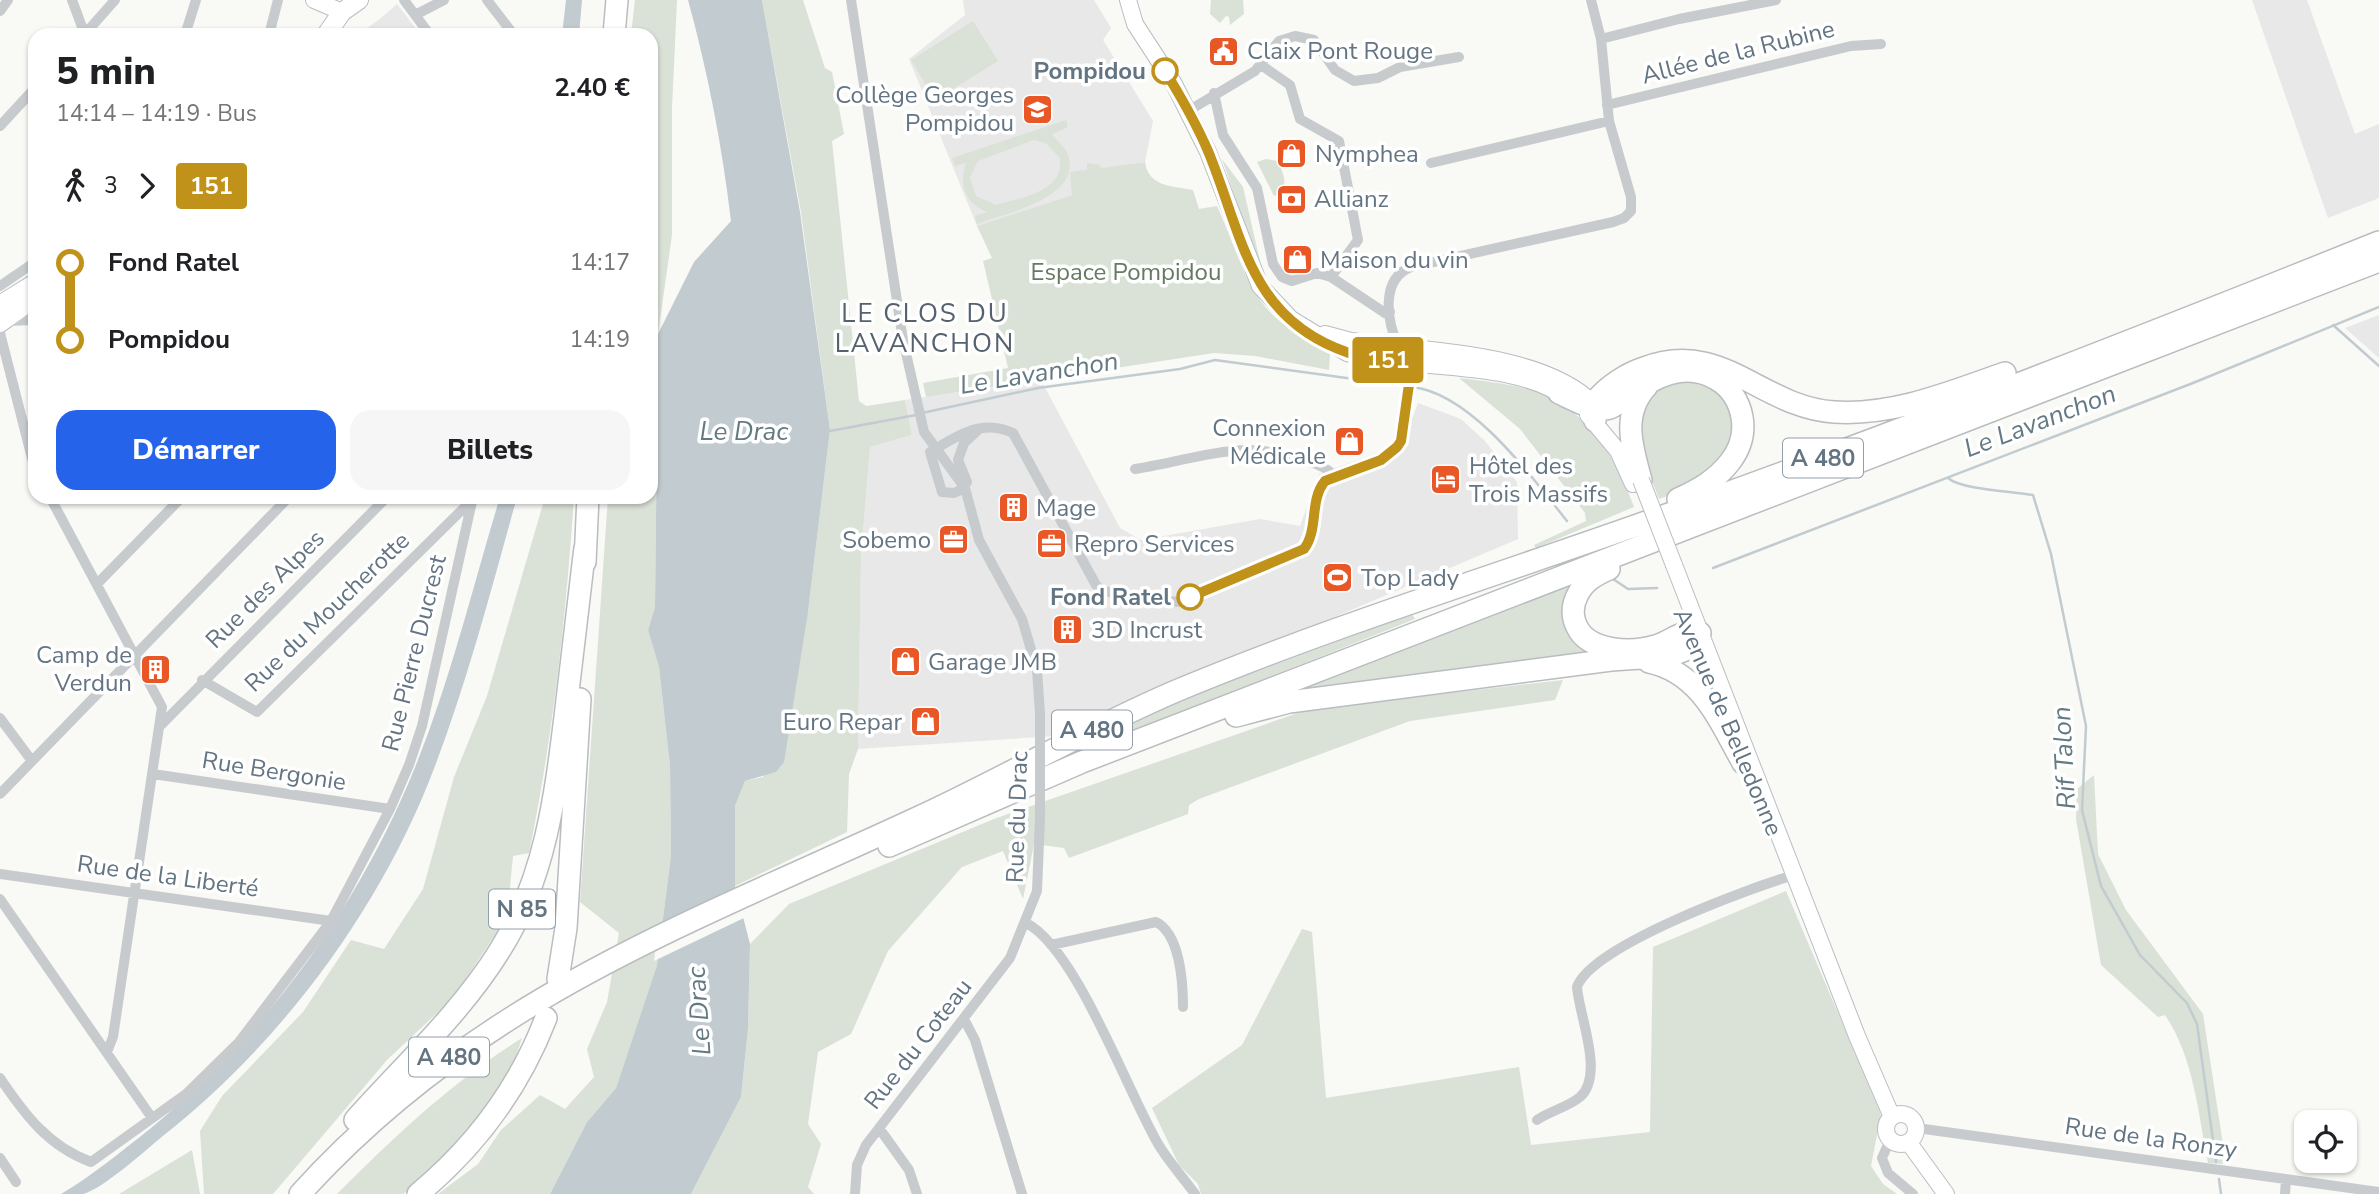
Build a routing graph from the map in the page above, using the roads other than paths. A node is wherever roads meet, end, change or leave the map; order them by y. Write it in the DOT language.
graph roads {
  1 [pos="8,0"];
  2 [pos="72,0"];
  3 [pos="115,0"];
  4 [pos="196,0"];
  5 [pos="278,0"];
  6 [pos="314,0"];
  7 [pos="359,0"];
  8 [pos="404,0"];
  9 [pos="444,0"];
  10 [pos="487,0"];
  11 [pos="617,0"];
  12 [pos="850,0"];
  13 [pos="1128,0"];
  14 [pos="1591,0"];
  15 [pos="1776,0"];
  16 [pos="0,11"];
  17 [pos="342,12"];
  18 [pos="415,15"];
  19 [pos="82,28"];
  20 [pos="90,28"];
  21 [pos="187,28"];
  22 [pos="271,28"];
  23 [pos="334,28"];
  24 [pos="425,28"];
  25 [pos="509,28"];
  26 [pos="615,28"];
  27 [pos="1601,39"];
  28 [pos="1881,44"];
  29 [pos="1459,57"];
  30 [pos="1261,65"];
  31 [pos="1214,93"];
  32 [pos="28,96"];
  33 [pos="1606,105"];
  34 [pos="1188,111"];
  35 [pos="1609,121"];
  36 [pos="0,126"];
  37 [pos="1431,163"];
  38 [pos="2379,242"];
  39 [pos="2379,261"];
  40 [pos="1331,277"];
  41 [pos="2275,284"];
  42 [pos="0,286"];
  43 [pos="28,286"];
  44 [pos="1390,312"];
  45 [pos="28,320"];
  46 [pos="1,321"];
  47 [pos="1304,328"];
  48 [pos="1399,349"];
  49 [pos="1427,352"];
  50 [pos="1412,370"];
  51 [pos="1652,381"];
  52 [pos="1569,392"];
  53 [pos="1600,406"];
  54 [pos="981,428"];
  55 [pos="28,439"];
  56 [pos="935,449"];
  57 [pos="1135,469"];
  58 [pos="1335,477"];
  59 [pos="1637,482"];
  60 [pos="965,488"];
  61 [pos="1787,490"];
  62 [pos="54,504"];
  63 [pos="174,504"];
  64 [pos="282,504"];
  65 [pos="380,504"];
  66 [pos="466,504"];
  67 [pos="471,504"];
  68 [pos="588,504"];
  69 [pos="585,548"];
  70 [pos="97,584"];
  71 [pos="1367,621"];
  72 [pos="1694,635"];
  73 [pos="136,657"];
  74 [pos="1636,659"];
  75 [pos="202,680"];
  76 [pos="0,718"];
  77 [pos="159,727"];
  78 [pos="1127,745"];
  79 [pos="32,761"];
  80 [pos="1743,764"];
  81 [pos="153,774"];
  82 [pos="0,794"];
  83 [pos="390,809"];
  84 [pos="824,867"];
  85 [pos="0,874"];
  86 [pos="1794,876"];
  87 [pos="133,892"];
  88 [pos="0,899"];
  89 [pos="331,920"];
  90 [pos="1026,923"];
  91 [pos="1051,944"];
  92 [pos="622,960"];
  93 [pos="558,979"];
  94 [pos="1183,1007"];
  95 [pos="546,1018"];
  96 [pos="964,1019"];
  97 [pos="107,1052"];
  98 [pos="0,1078"];
  99 [pos="1892,1117"];
  100 [pos="152,1118"];
  101 [pos="1536,1120"];
  102 [pos="879,1128"];
  103 [pos="1917,1128"];
  104 [pos="1890,1140"];
  105 [pos="1909,1143"];
  106 [pos="0,1158"];
  107 [pos="2286,1179"];
  108 [pos="16,1182"];
  109 [pos="2379,1192"];
  110 [pos="292,1194"];
  111 [pos="300,1194"];
  112 [pos="319,1194"];
  113 [pos="418,1194"];
  114 [pos="855,1194"];
  115 [pos="918,1194"];
  116 [pos="1022,1194"];
  117 [pos="1195,1194"];
  118 [pos="1913,1194"];
  119 [pos="1946,1194"];
  120 [pos="2285,1194"];
  1 -- 16 [label="street"];
  2 -- 19 [label="street"];
  3 -- 20 [label="street"];
  4 -- 21 [label="street"];
  5 -- 22 [label="street"];
  6 -- 17 [label="main road"];
  7 -- 17 [label="main road"];
  8 -- 18 [label="street"];
  9 -- 18 [label="street"];
  10 -- 25 [label="street"];
  11 -- 26 [label="highway"];
  12 -- 56 [label="street, Rue du Drac"];
  13 -- 34 [label="main road"];
  14 -- 27 [label="street"];
  15 -- 27 [label="street"];
  17 -- 23 [label="main road"];
  18 -- 24 [label="street"];
  27 -- 33 [label="street"];
  28 -- 33 [label="street, Allée de la Rubine"];
  29 -- 30 [label="street"];
  30 -- 31 [label="street"];
  30 -- 40 [label="street"];
  31 -- 34 [label="street"];
  31 -- 40 [label="street"];
  32 -- 36 [label="street"];
  33 -- 35 [label="street"];
  34 -- 47 [label="main road"];
  35 -- 37 [label="street"];
  35 -- 44 [label="street"];
  38 -- 41 [label="highway, A 480"];
  39 -- 61 [label="highway, A 480"];
  40 -- 44 [label="street"];
  41 -- 53 [label="highway"];
  41 -- 71 [label="highway, A 480"];
  42 -- 43 [label="street"];
  43 -- 46 [label="main road"];
  44 -- 48 [label="street"];
  45 -- 46 [label="street"];
  46 -- 55 [label="street"];
  47 -- 48 [label="main road"];
  47 -- 50 [label="main road"];
  48 -- 49 [label="main road"];
  48 -- 50 [label="street"];
  49 -- 50 [label="main road"];
  49 -- 52 [label="main road"];
  50 -- 52 [label="main road"];
  50 -- 58 [label="street"];
  51 -- 53 [label="highway"];
  51 -- 59 [label="highway"];
  51 -- 71 [label="highway"];
  52 -- 53 [label="highway"];
  52 -- 53 [label="main road, Avenue de Belledonne"];
  53 -- 59 [label="main road, Avenue de Belledonne"];
  54 -- 56 [label="street"];
  54 -- 58 [label="street"];
  54 -- 60 [label="street"];
  56 -- 60 [label="street, Rue du Drac"];
  56 -- 60 [label="street, Rue du Drac"];
  57 -- 58 [label="street"];
  59 -- 72 [label="main road, Avenue de Belledonne, bridge"];
  60 -- 90 [label="street, Rue du Drac, bridge"];
  61 -- 72 [label="highway"];
  61 -- 78 [label="highway, A 480"];
  62 -- 70 [label="street"];
  63 -- 70 [label="street"];
  64 -- 73 [label="street"];
  65 -- 75 [label="street, Rue des Alpes"];
  66 -- 75 [label="street, Rue du Moucherotte"];
  67 -- 83 [label="street, Rue Pierre Ducrest"];
  68 -- 69 [label="highway, N 85"];
  69 -- 93 [label="highway, N 85"];
  69 -- 110 [label="highway, N 85"];
  70 -- 73 [label="street"];
  71 -- 84 [label="highway, A 480"];
  72 -- 74 [label="highway"];
  72 -- 80 [label="main road, Avenue de Belledonne"];
  72 -- 86 [label="main road, Avenue de Belledonne"];
  73 -- 77 [label="street"];
  73 -- 79 [label="street"];
  74 -- 78 [label="highway"];
  74 -- 80 [label="highway"];
  75 -- 77 [label="street, Rue des Alpes"];
  76 -- 79 [label="street"];
  77 -- 81 [label="street"];
  78 -- 84 [label="highway, A 480"];
  79 -- 82 [label="street"];
  80 -- 86 [label="main road, Avenue de Belledonne"];
  81 -- 83 [label="street, Rue Bergonie"];
  81 -- 87 [label="street"];
  83 -- 89 [label="street, Rue Pierre Ducrest"];
  84 -- 92 [label="highway, A 480"];
  85 -- 87 [label="street, Rue de la Liberté"];
  86 -- 99 [label="main road, Avenue de Belledonne"];
  86 -- 101 [label="street"];
  87 -- 89 [label="street, Rue de la Liberté"];
  87 -- 97 [label="street"];
  88 -- 97 [label="street"];
  89 -- 100 [label="street, Rue Pierre Ducrest"];
  90 -- 91 [label="street"];
  90 -- 96 [label="street, Rue du Coteau"];
  91 -- 94 [label="street"];
  91 -- 117 [label="street"];
  92 -- 111 [label="highway, A 480"];
  92 -- 112 [label="highway, A 480"];
  95 -- 113 [label="highway"];
  96 -- 102 [label="street, Rue du Coteau"];
  96 -- 116 [label="street"];
  97 -- 100 [label="street"];
  98 -- 100 [label="street, Rue Pierre Ducrest"];
  99 -- 103 [label="main road"];
  99 -- 104 [label="main road"];
  102 -- 114 [label="street, Rue du Coteau"];
  102 -- 115 [label="street"];
  103 -- 105 [label="main road"];
  103 -- 107 [label="street, Rue de la Ronzy"];
  104 -- 105 [label="main road"];
  104 -- 118 [label="street"];
  105 -- 119 [label="main road"];
  106 -- 108 [label="street"];
  107 -- 109 [label="street, Rue de la Ronzy"];
  107 -- 120 [label="street"];
}
